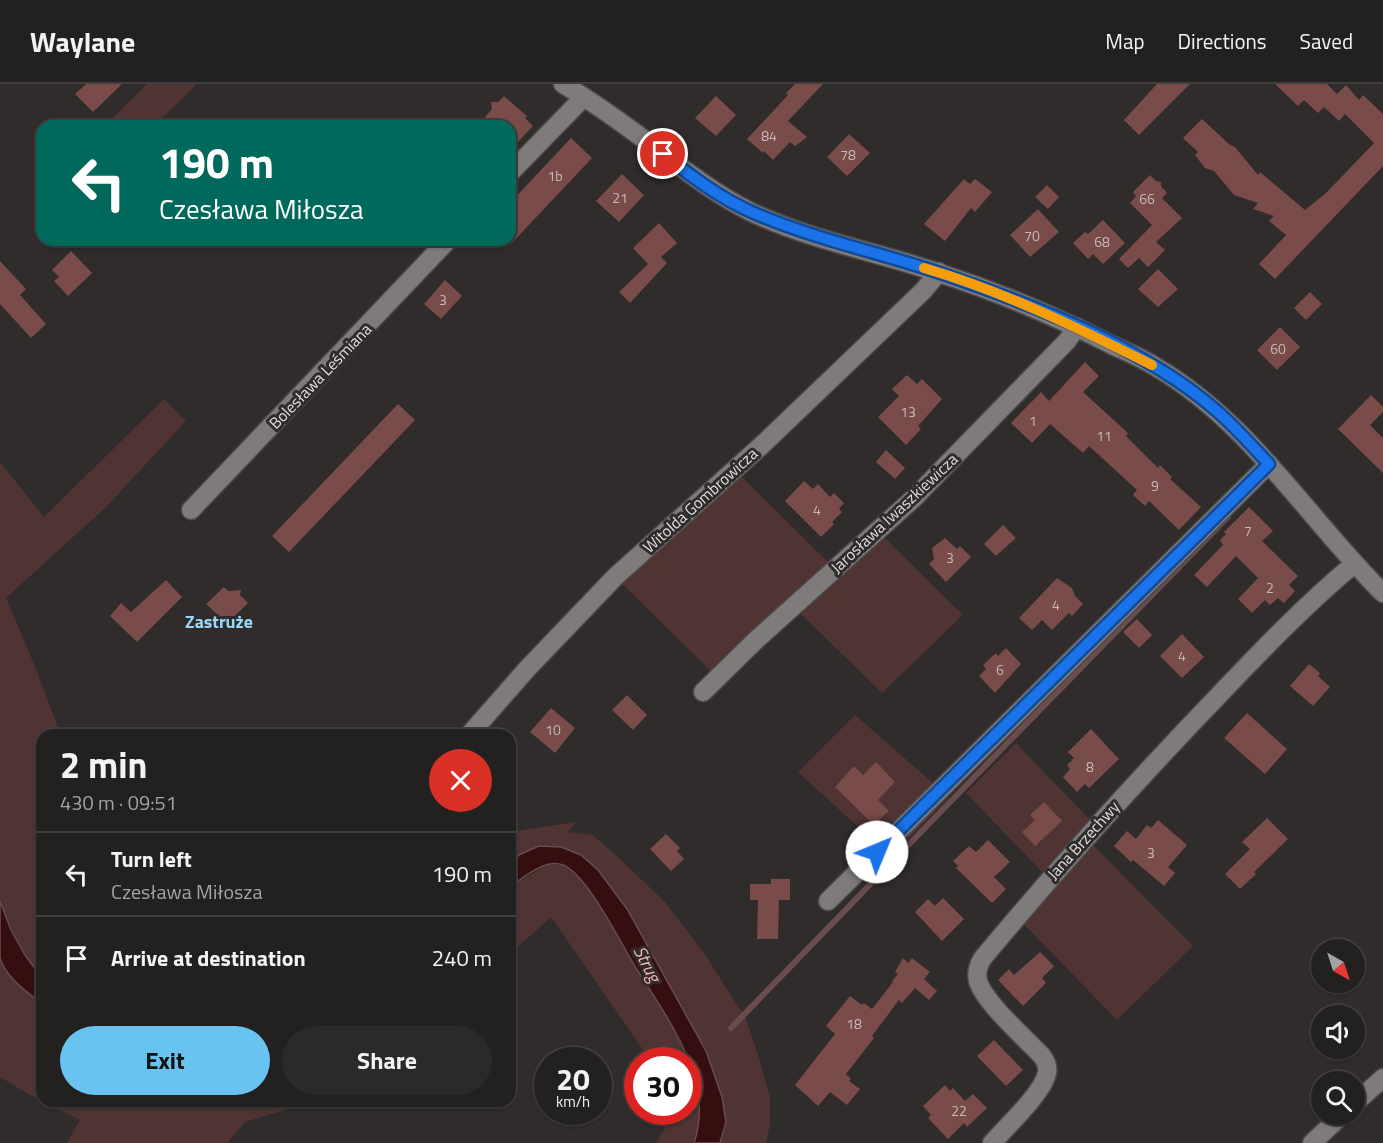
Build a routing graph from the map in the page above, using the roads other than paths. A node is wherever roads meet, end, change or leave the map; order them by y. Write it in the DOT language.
graph roads {
  1 [pos="563,84"];
  2 [pos="584,97"];
  3 [pos="516,167"];
  4 [pos="442,246"];
  5 [pos="939,272"];
  6 [pos="1077,327"];
  7 [pos="1269,464"];
  8 [pos="191,510"];
  9 [pos="1354,564"];
  10 [pos="1383,592"];
  11 [pos="703,692"];
  12 [pos="474,729"];
  13 [pos="828,901"];
  14 [pos="1383,1078"];
  15 [pos="1365,1094"];
  16 [pos="1331,1125"];
  17 [pos="992,1143"];
  18 [pos="1312,1143"];
  1 -- 2 [label="street"];
  2 -- 3 [label="street"];
  2 -- 5 [label="street"];
  4 -- 8 [label="street, Bolesława Leśmiana"];
  5 -- 6 [label="street"];
  5 -- 12 [label="street, Witolda Gombrowicza"];
  6 -- 7 [label="street"];
  6 -- 11 [label="street, Jarosława Iwaszkiewicza"];
  7 -- 9 [label="street"];
  7 -- 13 [label="street"];
  9 -- 10 [label="street"];
  9 -- 17 [label="street, Jana Brzechwy"];
  14 -- 15 [label="street"];
  16 -- 18 [label="street"];
}
